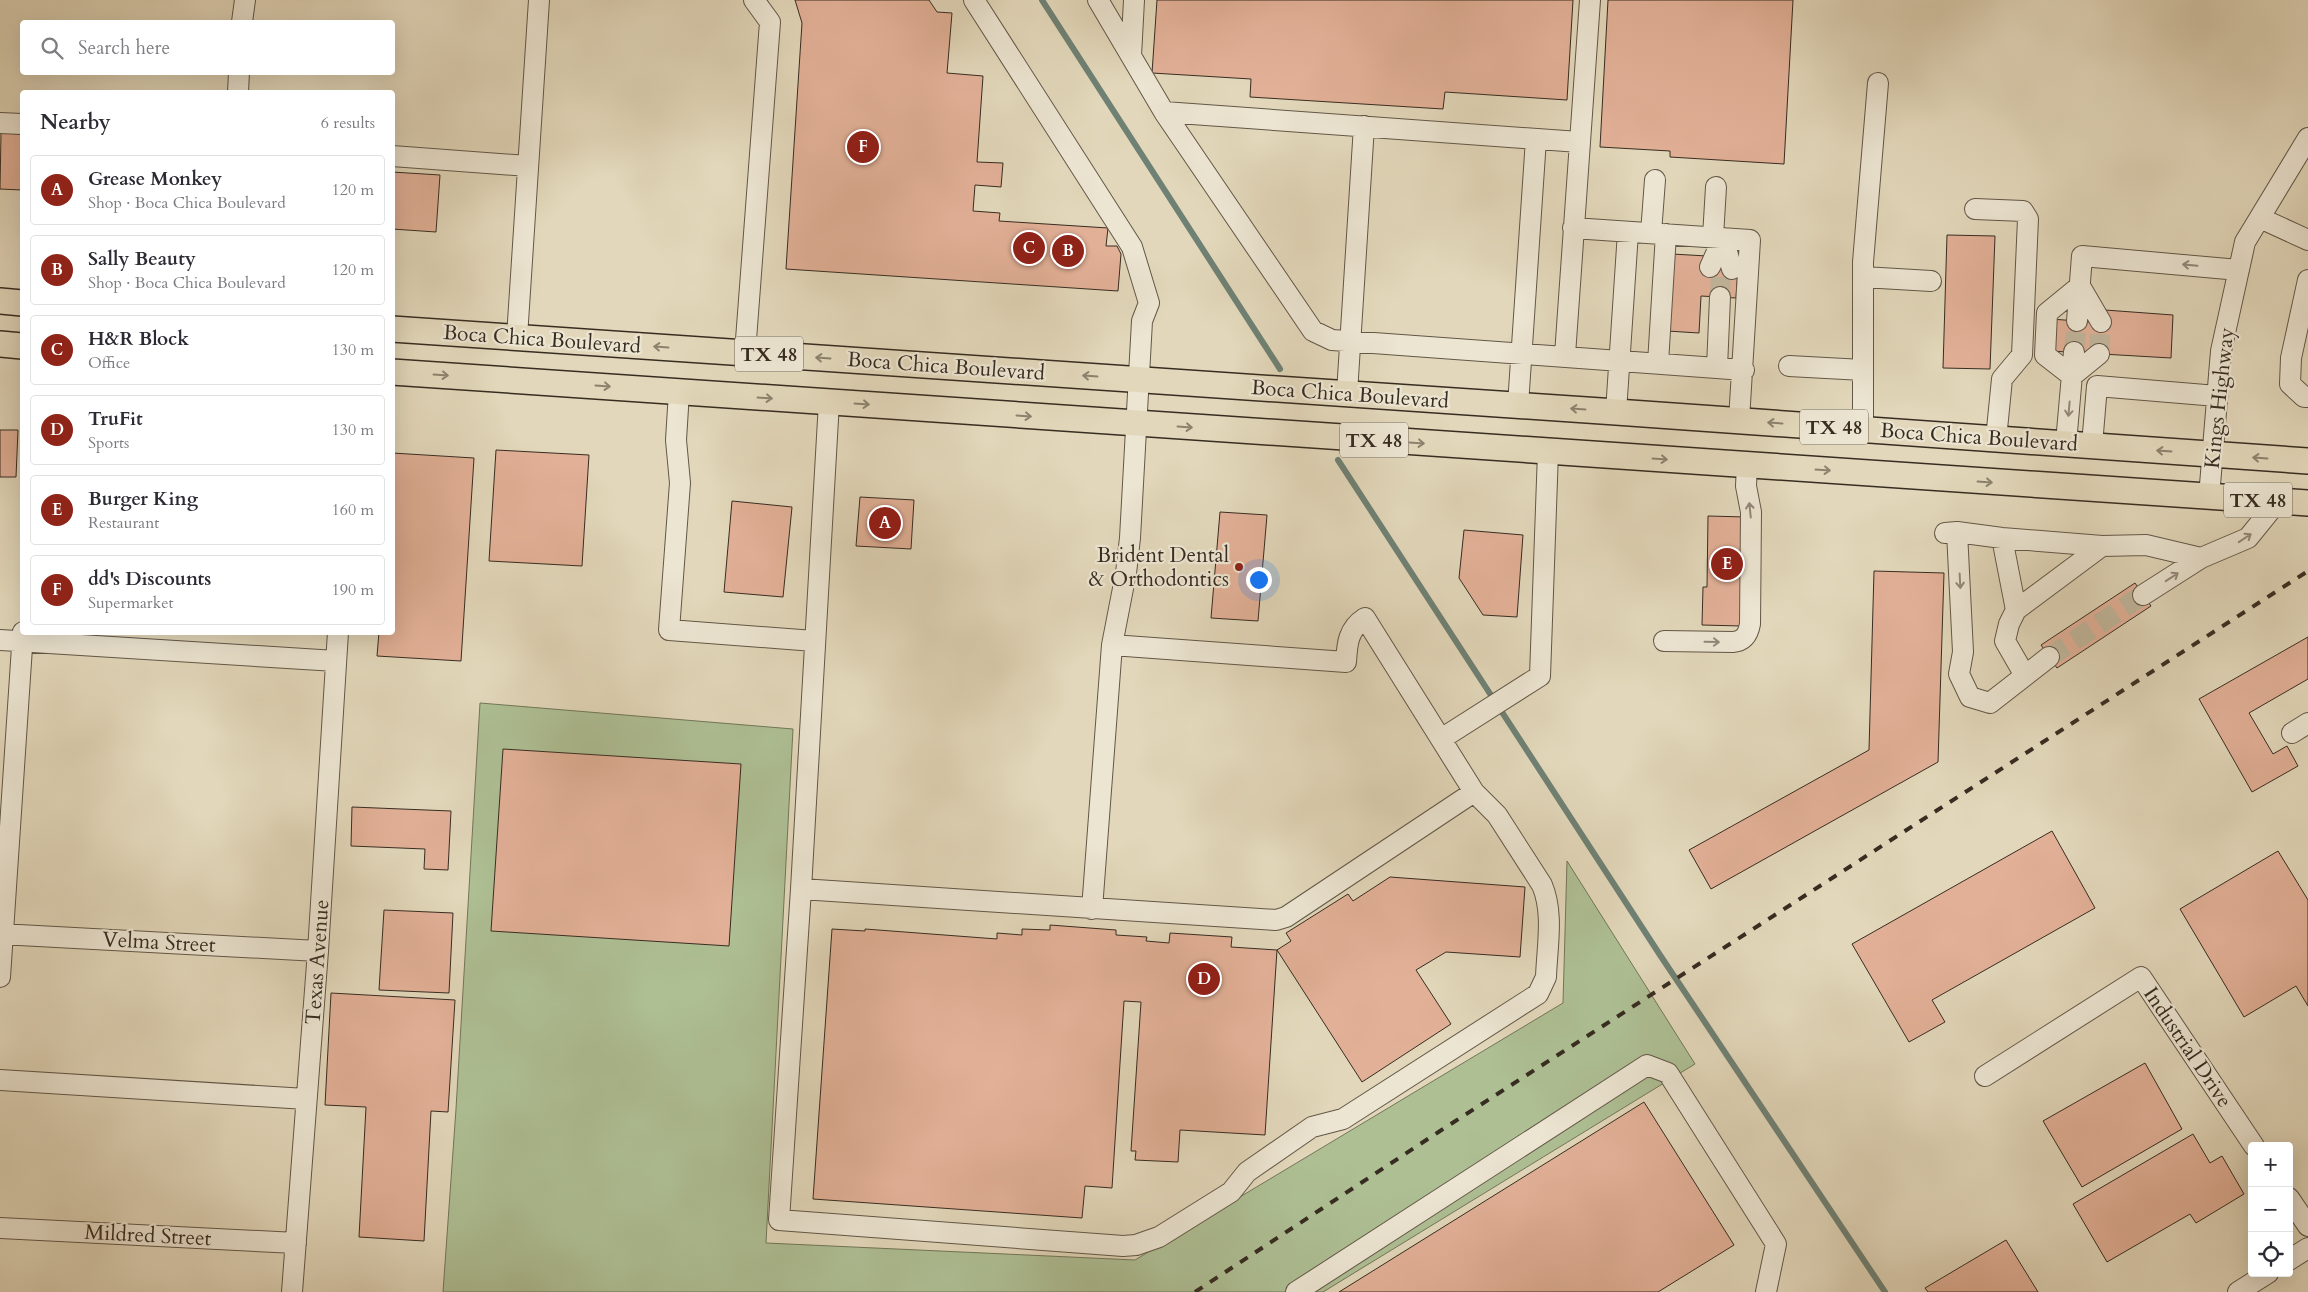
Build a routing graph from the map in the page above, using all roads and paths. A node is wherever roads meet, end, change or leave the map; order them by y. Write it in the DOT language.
graph roads {
  1 [pos="244,0"];
  2 [pos="539,0"];
  3 [pos="754,0"];
  4 [pos="974,0"];
  5 [pos="1098,0"];
  6 [pos="1134,0"];
  7 [pos="1590,0"];
  8 [pos="242,20"];
  9 [pos="1131,56"];
  10 [pos="239,75"];
  11 [pos="1878,83"];
  12 [pos="238,90"];
  13 [pos="1164,112"];
  14 [pos="0,124"];
  15 [pos="20,124"];
  16 [pos="1364,126"];
  17 [pos="2308,138"];
  18 [pos="1536,139"];
  19 [pos="1579,142"];
  20 [pos="395,156"];
  21 [pos="528,166"];
  22 [pos="1655,180"];
  23 [pos="1716,187"];
  24 [pos="1974,209"];
  25 [pos="2260,218"];
  26 [pos="1573,228"];
  27 [pos="1628,232"];
  28 [pos="1659,234"];
  29 [pos="1718,238"];
  30 [pos="2308,240"];
  31 [pos="1721,268"];
  32 [pos="2239,270"];
  33 [pos="1863,277"];
  34 [pos="2308,280"];
  35 [pos="1931,281"];
  36 [pos="2080,286"];
  37 [pos="1719,297"];
  38 [pos="0,301"];
  39 [pos="20,303"];
  40 [pos="395,329"];
  41 [pos="517,337"];
  42 [pos="1350,342"];
  43 [pos="0,344"];
  44 [pos="20,346"];
  45 [pos="746,353"];
  46 [pos="1522,354"];
  47 [pos="1565,356"];
  48 [pos="1620,360"];
  49 [pos="1658,363"];
  50 [pos="1789,366"];
  51 [pos="1717,368"];
  52 [pos="1744,370"];
  53 [pos="1863,370"];
  54 [pos="395,372"];
  55 [pos="2072,376"];
  56 [pos="1139,380"];
  57 [pos="679,392"];
  58 [pos="1346,393"];
  59 [pos="2217,396"];
  60 [pos="2308,397"];
  61 [pos="829,402"];
  62 [pos="1518,405"];
  63 [pos="1616,412"];
  64 [pos="1739,420"];
  65 [pos="1136,424"];
  66 [pos="1863,429"];
  67 [pos="1996,439"];
  68 [pos="2066,443"];
  69 [pos="2092,445"];
  70 [pos="1548,452"];
  71 [pos="2212,454"];
  72 [pos="2308,461"];
  73 [pos="1748,465"];
  74 [pos="2209,497"];
  75 [pos="2278,501"];
  76 [pos="2308,503"];
  77 [pos="2002,538"];
  78 [pos="2102,546"];
  79 [pos="2201,558"];
  80 [pos="2143,596"];
  81 [pos="2016,610"];
  82 [pos="338,635"];
  83 [pos="23,637"];
  84 [pos="0,640"];
  85 [pos="814,641"];
  86 [pos="1664,641"];
  87 [pos="1112,645"];
  88 [pos="2049,657"];
  89 [pos="336,661"];
  90 [pos="2024,674"];
  91 [pos="1441,739"];
  92 [pos="1474,792"];
  93 [pos="801,889"];
  94 [pos="1092,909"];
  95 [pos="2,934"];
  96 [pos="318,951"];
  97 [pos="0,977"];
  98 [pos="1985,1076"];
  99 [pos="0,1080"];
  100 [pos="306,1099"];
  101 [pos="2251,1142"];
  102 [pos="2293,1204"];
  103 [pos="2308,1226"];
  104 [pos="0,1228"];
  105 [pos="296,1243"];
  106 [pos="2308,1248"];
  107 [pos="2293,1257"];
  108 [pos="2262,1277"];
  109 [pos="292,1292"];
  110 [pos="1296,1292"];
  111 [pos="1766,1292"];
  112 [pos="2238,1292"];
  1 -- 8 [label="street"];
  2 -- 21 [label="street"];
  3 -- 45 [label="street"];
  4 -- 56 [label="street"];
  5 -- 9 [label="street"];
  6 -- 9 [label="street"];
  7 -- 19 [label="street"];
  9 -- 13 [label="street"];
  10 -- 12 [label="street"];
  11 -- 33 [label="street"];
  13 -- 16 [label="street"];
  13 -- 42 [label="street"];
  14 -- 15 [label="street"];
  16 -- 18 [label="street"];
  16 -- 42 [label="street"];
  17 -- 25 [label="street, Kings Highway"];
  18 -- 19 [label="street"];
  18 -- 46 [label="street"];
  19 -- 26 [label="street"];
  20 -- 21 [label="street"];
  21 -- 41 [label="street"];
  22 -- 28 [label="street"];
  23 -- 29 [label="street"];
  24 -- 67 [label="street"];
  25 -- 30 [label="street"];
  25 -- 32 [label="street, Kings Highway"];
  26 -- 27 [label="street"];
  26 -- 47 [label="street"];
  27 -- 28 [label="street"];
  27 -- 48 [label="street"];
  28 -- 29 [label="street"];
  28 -- 49 [label="street"];
  29 -- 31 [label="street"];
  29 -- 52 [label="street"];
  32 -- 36 [label="street, one-way"];
  32 -- 59 [label="street, Kings Highway"];
  33 -- 35 [label="street"];
  33 -- 53 [label="street"];
  34 -- 60 [label="street"];
  36 -- 36 [label="street"];
  36 -- 55 [label="street"];
  37 -- 51 [label="street"];
  38 -- 39 [label="main road"];
  40 -- 41 [label="main road, Boca Chica Boulevard / TX 48"];
  45 -- 41 [label="main road, Boca Chica Boulevard / TX 48, one-way"];
  42 -- 46 [label="street"];
  42 -- 58 [label="street"];
  43 -- 44 [label="main road"];
  56 -- 45 [label="main road, Boca Chica Boulevard / TX 48, one-way"];
  46 -- 47 [label="street"];
  46 -- 62 [label="street"];
  47 -- 48 [label="street"];
  48 -- 49 [label="street"];
  48 -- 63 [label="street"];
  49 -- 51 [label="street"];
  50 -- 53 [label="street"];
  51 -- 52 [label="street"];
  52 -- 64 [label="street"];
  53 -- 66 [label="street"];
  54 -- 57 [label="main road, Boca Chica Boulevard / TX 48, one-way"];
  55 -- 55 [label="street"];
  55 -- 68 [label="street, one-way"];
  56 -- 58 [label="main road, Boca Chica Boulevard / TX 48"];
  56 -- 65 [label="street"];
  57 -- 61 [label="main road, Boca Chica Boulevard / TX 48, one-way"];
  57 -- 85 [label="street"];
  58 -- 62 [label="main road, Boca Chica Boulevard / TX 48"];
  59 -- 69 [label="street"];
  59 -- 71 [label="street, Kings Highway"];
  61 -- 65 [label="main road, Boca Chica Boulevard / TX 48, one-way"];
  61 -- 85 [label="street"];
  63 -- 62 [label="main road, Boca Chica Boulevard / TX 48, one-way"];
  63 -- 64 [label="main road, Boca Chica Boulevard / TX 48"];
  66 -- 64 [label="main road, Boca Chica Boulevard / TX 48, one-way"];
  65 -- 70 [label="main road, Boca Chica Boulevard / TX 48, one-way"];
  65 -- 87 [label="street"];
  66 -- 67 [label="main road, Boca Chica Boulevard / TX 48"];
  67 -- 68 [label="main road, Boca Chica Boulevard / TX 48"];
  68 -- 69 [label="main road, Boca Chica Boulevard / TX 48"];
  71 -- 69 [label="main road, Boca Chica Boulevard / TX 48, one-way"];
  70 -- 73 [label="main road, Boca Chica Boulevard / TX 48, one-way"];
  70 -- 91 [label="street"];
  72 -- 71 [label="main road, Boca Chica Boulevard / TX 48, one-way"];
  71 -- 74 [label="street, Kings Highway"];
  73 -- 74 [label="main road, Boca Chica Boulevard / TX 48, one-way"];
  86 -- 73 [label="street, one-way"];
  74 -- 75 [label="main road, Boca Chica Boulevard / TX 48"];
  75 -- 76 [label="main road, Boca Chica Boulevard / TX 48"];
  79 -- 75 [label="street, one-way"];
  77 -- 78 [label="street"];
  77 -- 81 [label="street"];
  77 -- 90 [label="street, one-way"];
  78 -- 79 [label="street"];
  78 -- 81 [label="street"];
  80 -- 79 [label="street, one-way"];
  81 -- 90 [label="street"];
  82 -- 89 [label="street, Texas Avenue"];
  83 -- 84 [label="street"];
  83 -- 89 [label="street"];
  83 -- 95 [label="street"];
  85 -- 93 [label="street"];
  87 -- 91 [label="street"];
  87 -- 94 [label="street"];
  88 -- 90 [label="street"];
  89 -- 96 [label="street, Texas Avenue"];
  91 -- 92 [label="street"];
  92 -- 93 [label="street"];
  92 -- 94 [label="street"];
  93 -- 94 [label="street"];
  95 -- 96 [label="street, Velma Street"];
  95 -- 97 [label="street"];
  96 -- 100 [label="street, Texas Avenue"];
  98 -- 101 [label="street, Industrial Drive"];
  99 -- 100 [label="street"];
  100 -- 105 [label="street, Texas Avenue"];
  102 -- 103 [label="street"];
  104 -- 105 [label="street, Mildred Street"];
  105 -- 109 [label="street, Texas Avenue"];
  106 -- 107 [label="street"];
  108 -- 112 [label="street"];
  110 -- 111 [label="street"];
}
